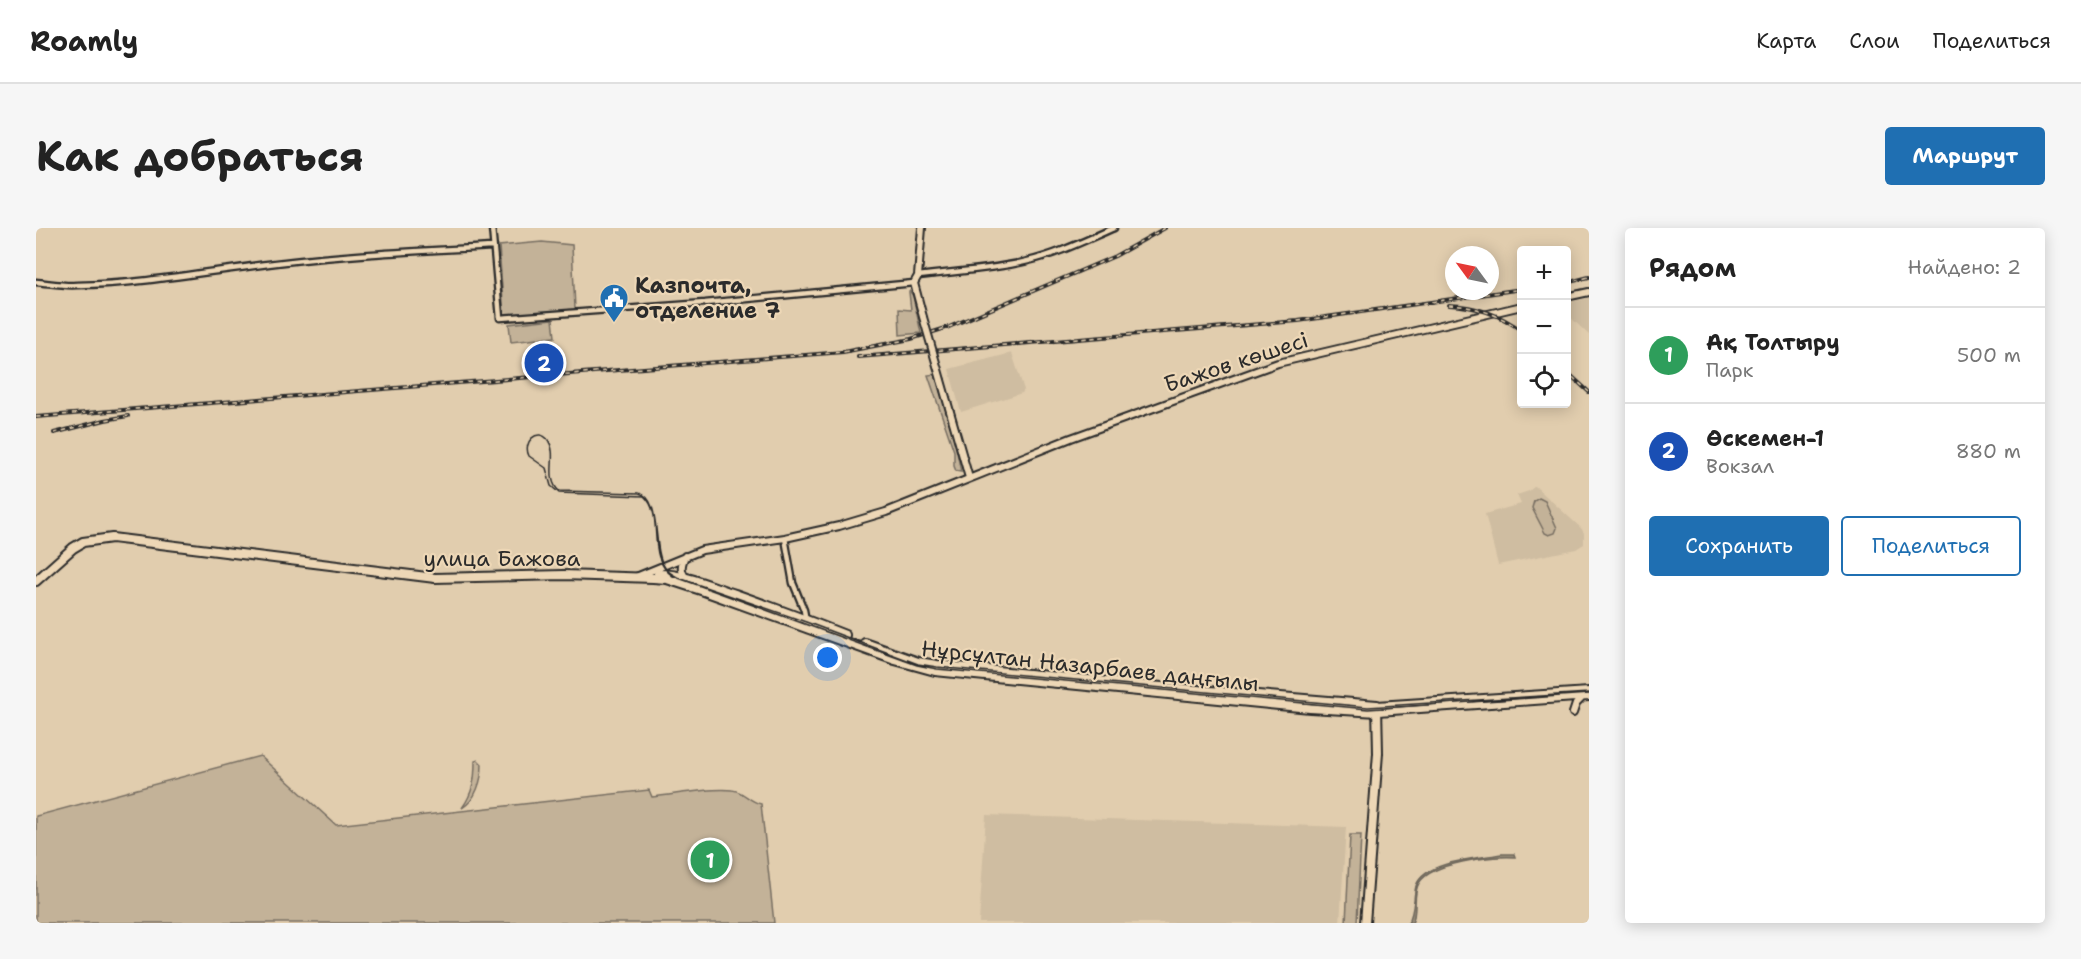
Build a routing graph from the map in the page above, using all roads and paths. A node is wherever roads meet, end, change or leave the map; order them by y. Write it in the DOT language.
graph roads {
  1 [pos="492,228"];
  2 [pos="922,228"];
  3 [pos="1114,228"];
  4 [pos="493,247"];
  5 [pos="918,276"];
  6 [pos="36,282"];
  7 [pos="914,283"];
  8 [pos="1589,292"];
  9 [pos="1571,296"];
  10 [pos="1517,307"];
  11 [pos="969,478"];
  12 [pos="785,538"];
  13 [pos="685,556"];
  14 [pos="636,577"];
  15 [pos="687,578"];
  16 [pos="36,581"];
  17 [pos="806,623"];
  18 [pos="1589,691"];
  19 [pos="1572,695"];
  20 [pos="1586,697"];
  21 [pos="1378,709"];
  22 [pos="1573,712"];
  23 [pos="1365,923"];
  1 -- 4 [label="street"];
  2 -- 5 [label="main road"];
  3 -- 5 [label="street"];
  4 -- 6 [label="street"];
  4 -- 7 [label="street"];
  5 -- 7 [label="main road"];
  7 -- 11 [label="main road, bridge"];
  8 -- 9 [label="main road"];
  10 -- 11 [label="main road, Бажов көшесі"];
  11 -- 12 [label="main road, улица Бажова"];
  12 -- 13 [label="main road, улица Бажова"];
  12 -- 17 [label="street"];
  13 -- 14 [label="main road, улица Бажова"];
  13 -- 15 [label="main road"];
  14 -- 15 [label="highway, Нұрсұлтан Назарбаев даңғылы"];
  14 -- 16 [label="highway, улица Бажова"];
  14 -- 17 [label="highway, Нұрсұлтан Назарбаев даңғылы"];
  15 -- 17 [label="highway, Нұрсұлтан Назарбаев даңғылы"];
  17 -- 21 [label="highway, Нұрсұлтан Назарбаев даңғылы"];
  18 -- 19 [label="main road, Нұрсұлтан Назарбаев даңғылы"];
  19 -- 20 [label="main road, Нұрсұлтан Назарбаев даңғылы"];
  19 -- 21 [label="main road, Нұрсұлтан Назарбаев даңғылы"];
  20 -- 22 [label="main road"];
  21 -- 23 [label="highway"];
}
